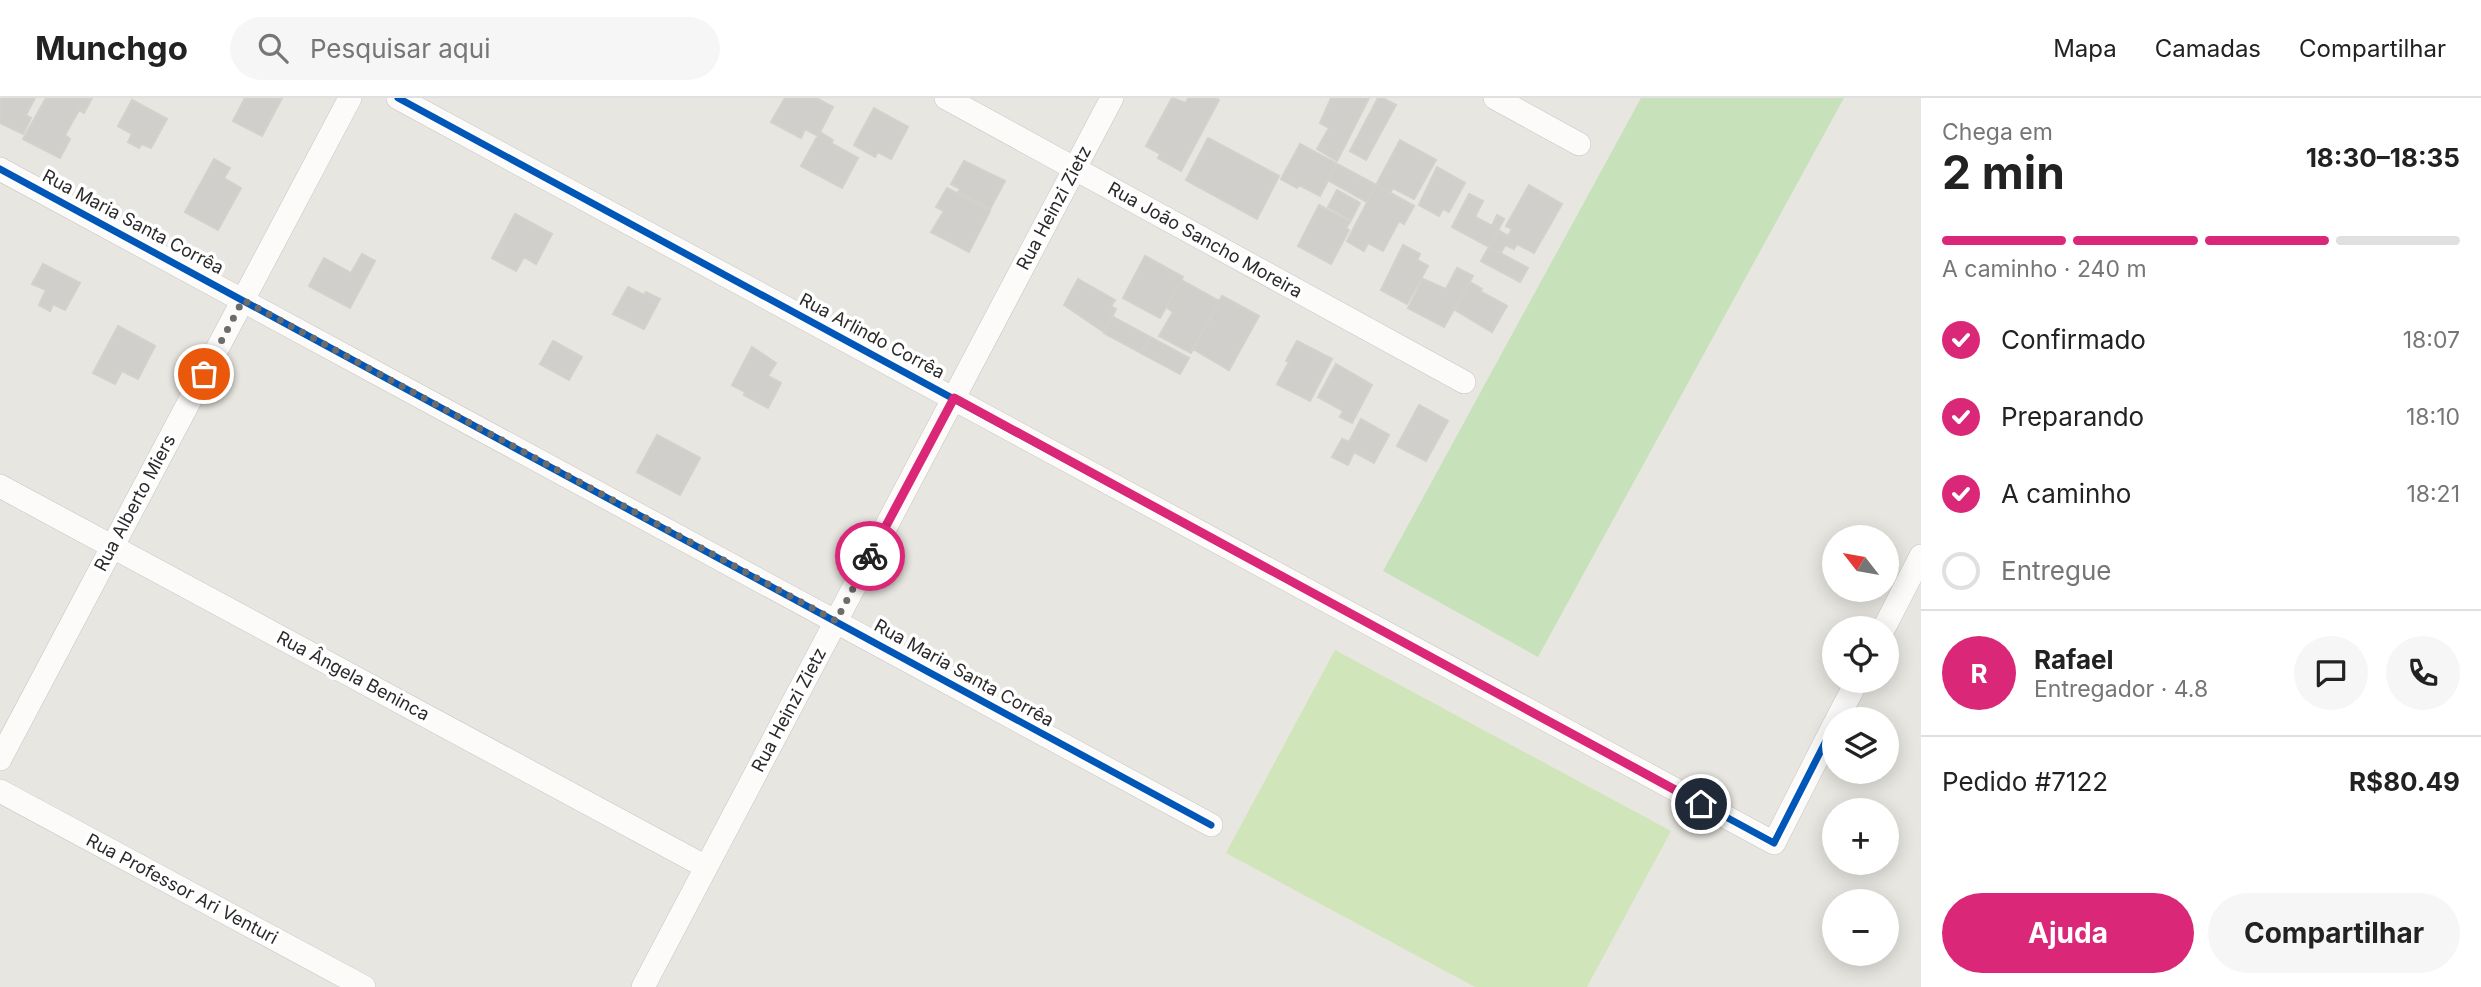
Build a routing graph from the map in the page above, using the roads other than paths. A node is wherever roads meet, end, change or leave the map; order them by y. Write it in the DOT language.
graph roads {
  1 [pos="350,98"];
  2 [pos="398,98"];
  3 [pos="946,98"];
  4 [pos="1112,98"];
  5 [pos="1494,98"];
  6 [pos="1578,144"];
  7 [pos="0,169"];
  8 [pos="1075,169"];
  9 [pos="243,300"];
  10 [pos="1464,382"];
  11 [pos="954,398"];
  12 [pos="0,486"];
  13 [pos="112,546"];
  14 [pos="1921,556"];
  15 [pos="1890,616"];
  16 [pos="836,621"];
  17 [pos="1822,749"];
  18 [pos="0,759"];
  19 [pos="0,791"];
  20 [pos="1210,825"];
  21 [pos="706,867"];
  22 [pos="364,987"];
  23 [pos="643,987"];
  1 -- 9 [label="street, Rua Alberto Miers"];
  2 -- 11 [label="street, Rua Arlindo Corrêa"];
  3 -- 8 [label="street, Rua João Sancho Moreira"];
  4 -- 8 [label="street, Rua Heinzi Zietz"];
  5 -- 6 [label="street"];
  7 -- 9 [label="street, Rua Maria Santa Corrêa"];
  8 -- 10 [label="street, Rua João Sancho Moreira"];
  8 -- 11 [label="street, Rua Heinzi Zietz"];
  9 -- 13 [label="street, Rua Alberto Miers"];
  9 -- 16 [label="street, Rua Maria Santa Corrêa"];
  11 -- 16 [label="street, Rua Heinzi Zietz"];
  11 -- 17 [label="street, Rua Arlindo Corrêa"];
  12 -- 13 [label="street, Rua Ângela Beninca"];
  13 -- 18 [label="street, Rua Alberto Miers"];
  13 -- 21 [label="street, Rua Ângela Beninca"];
  14 -- 15 [label="street"];
  16 -- 20 [label="street, Rua Maria Santa Corrêa"];
  16 -- 21 [label="street, Rua Heinzi Zietz"];
  19 -- 22 [label="street, Rua Professor Ari Venturi"];
  21 -- 23 [label="street, Rua Heinzi Zietz"];
}
